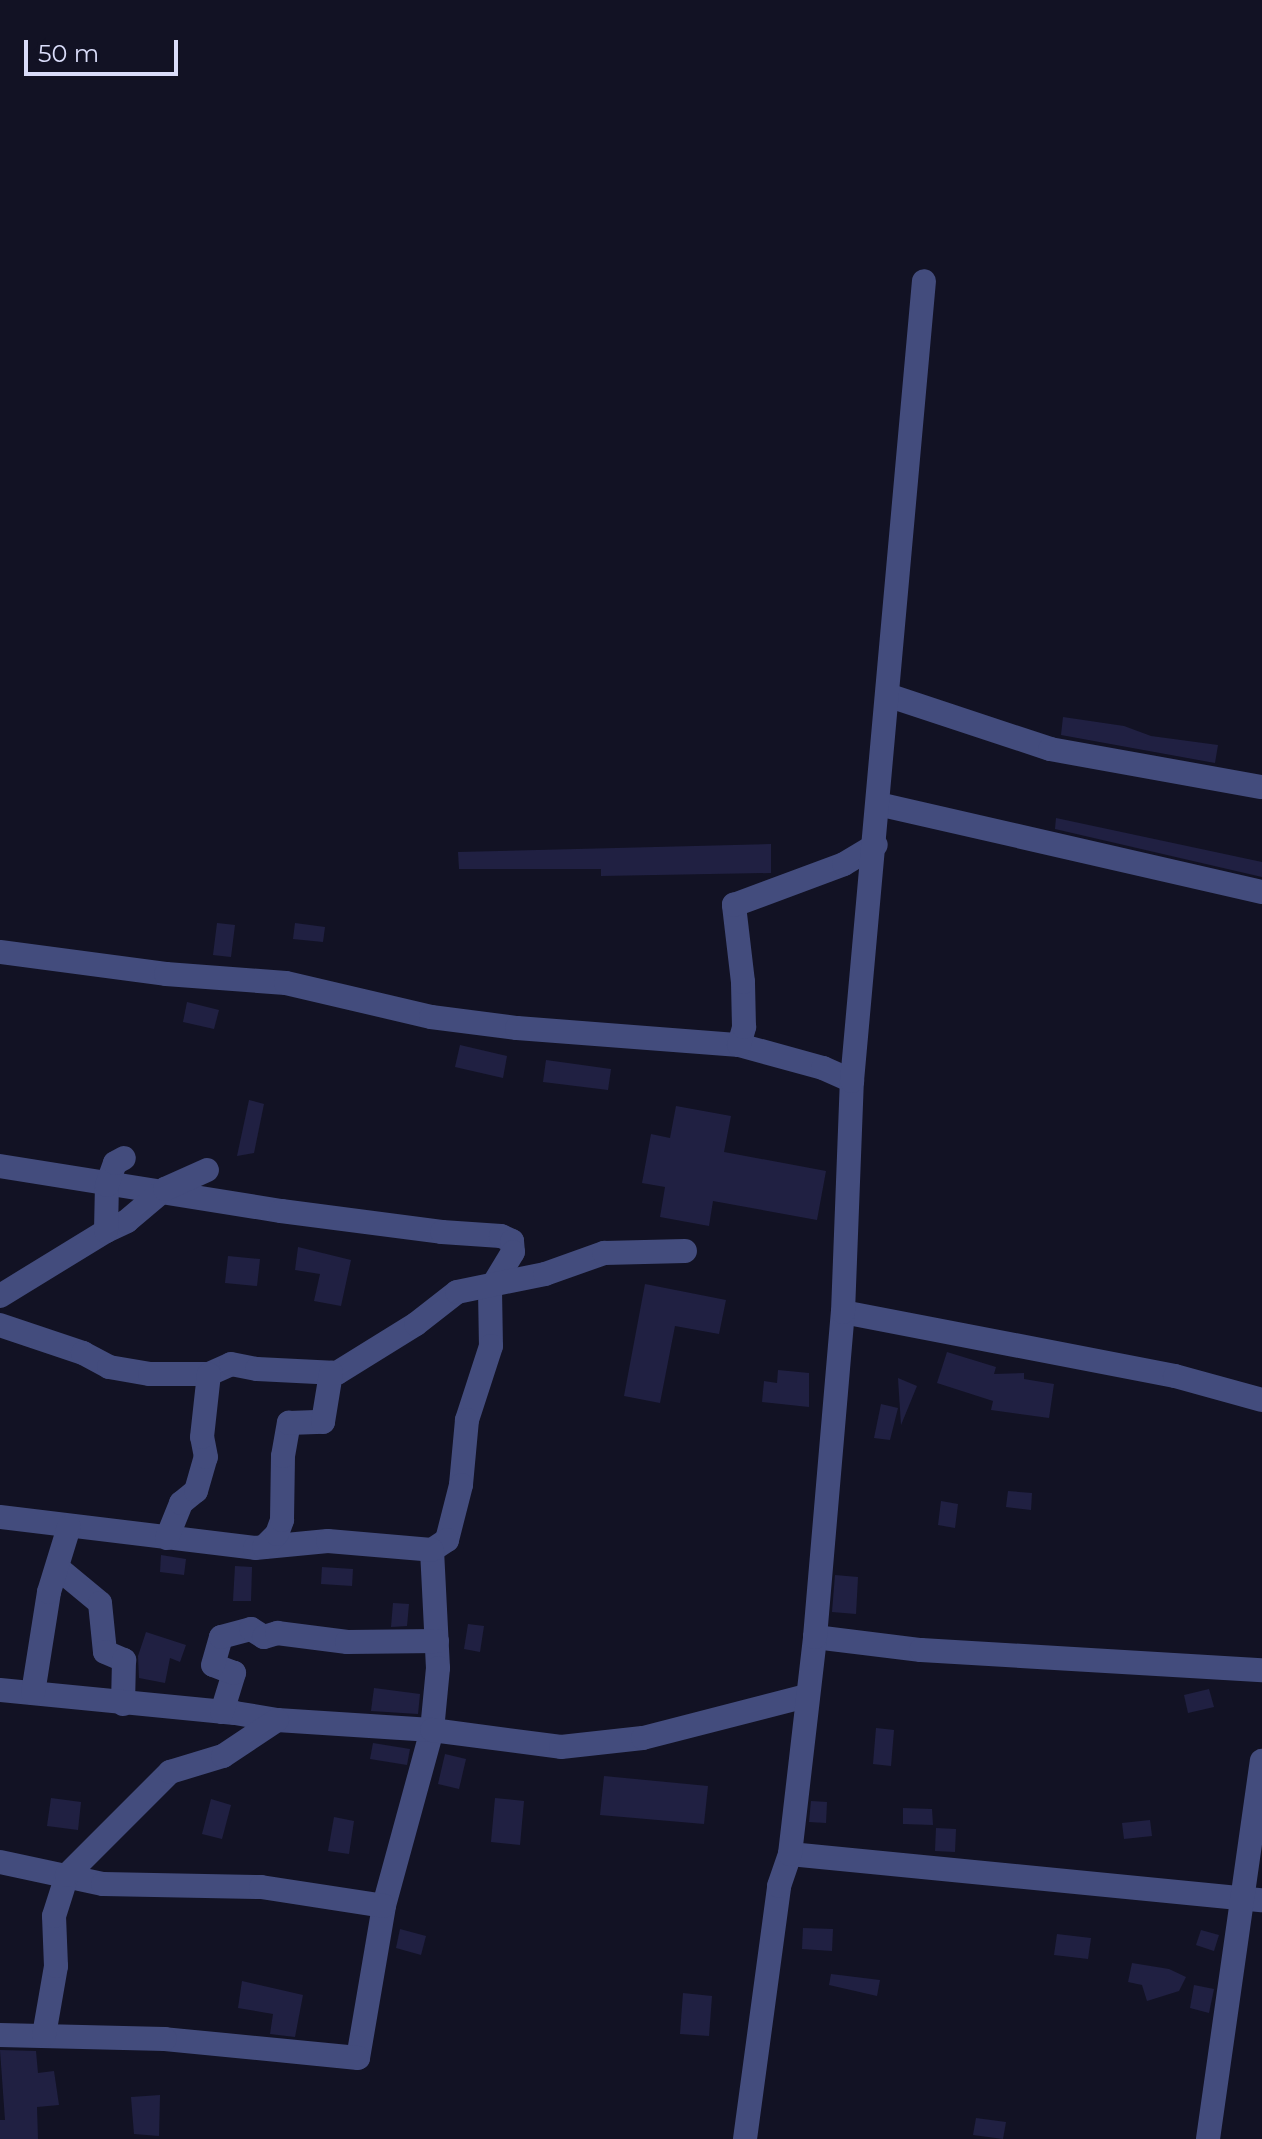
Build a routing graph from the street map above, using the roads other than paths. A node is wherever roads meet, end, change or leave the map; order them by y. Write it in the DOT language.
graph roads {
  1 [pos="924,281"];
  2 [pos="887,695"];
  3 [pos="1262,787"];
  4 [pos="878,804"];
  5 [pos="876,845"];
  6 [pos="1262,892"];
  7 [pos="0,952"];
  8 [pos="739,1045"];
  9 [pos="852,1081"];
  10 [pos="124,1158"];
  11 [pos="0,1166"];
  12 [pos="207,1170"];
  13 [pos="107,1185"];
  14 [pos="160,1193"];
  15 [pos="106,1231"];
  16 [pos="685,1251"];
  17 [pos="493,1286"];
  18 [pos="0,1296"];
  19 [pos="843,1312"];
  20 [pos="0,1325"];
  21 [pos="331,1373"];
  22 [pos="209,1374"];
  23 [pos="1262,1400"];
  24 [pos="0,1517"];
  25 [pos="69,1527"];
  26 [pos="167,1538"];
  27 [pos="264,1547"];
  28 [pos="432,1550"];
  29 [pos="59,1569"];
  30 [pos="815,1637"];
  31 [pos="437,1641"];
  32 [pos="1262,1670"];
  33 [pos="0,1690"];
  34 [pos="33,1693"];
  35 [pos="807,1696"];
  36 [pos="123,1704"];
  37 [pos="222,1712"];
  38 [pos="277,1720"];
  39 [pos="432,1730"];
  40 [pos="1262,1761"];
  41 [pos="790,1854"];
  42 [pos="0,1862"];
  43 [pos="67,1875"];
  44 [pos="1252,1899"];
  45 [pos="384,1906"];
  46 [pos="0,2035"];
  47 [pos="44,2035"];
  48 [pos="745,2139"];
  49 [pos="1208,2139"];
  1 -- 2 [label="street"];
  2 -- 3 [label="street"];
  2 -- 4 [label="street"];
  4 -- 5 [label="street"];
  4 -- 6 [label="street"];
  5 -- 8 [label="street"];
  5 -- 9 [label="street"];
  7 -- 8 [label="street"];
  8 -- 9 [label="street"];
  9 -- 19 [label="street"];
  10 -- 13 [label="street"];
  11 -- 13 [label="street"];
  12 -- 14 [label="street"];
  13 -- 14 [label="street"];
  13 -- 15 [label="street"];
  14 -- 15 [label="street"];
  14 -- 17 [label="street"];
  15 -- 18 [label="street"];
  16 -- 17 [label="street"];
  17 -- 21 [label="street"];
  17 -- 28 [label="street"];
  19 -- 23 [label="street"];
  19 -- 30 [label="street"];
  20 -- 22 [label="street"];
  21 -- 22 [label="street"];
  21 -- 27 [label="street"];
  22 -- 26 [label="street"];
  24 -- 25 [label="street"];
  25 -- 26 [label="street"];
  25 -- 29 [label="street"];
  26 -- 27 [label="street"];
  27 -- 28 [label="street"];
  28 -- 31 [label="street"];
  29 -- 34 [label="street"];
  29 -- 36 [label="street"];
  30 -- 32 [label="street"];
  30 -- 35 [label="street"];
  31 -- 37 [label="street"];
  31 -- 39 [label="street"];
  33 -- 34 [label="street"];
  34 -- 36 [label="street"];
  35 -- 39 [label="street"];
  35 -- 41 [label="street"];
  36 -- 37 [label="street"];
  37 -- 38 [label="street"];
  38 -- 39 [label="street"];
  38 -- 43 [label="street"];
  39 -- 45 [label="street"];
  40 -- 44 [label="street"];
  41 -- 44 [label="street"];
  41 -- 48 [label="street"];
  42 -- 43 [label="street"];
  43 -- 45 [label="street"];
  43 -- 47 [label="street"];
  44 -- 49 [label="street"];
  45 -- 47 [label="street"];
  46 -- 47 [label="street"];
}
